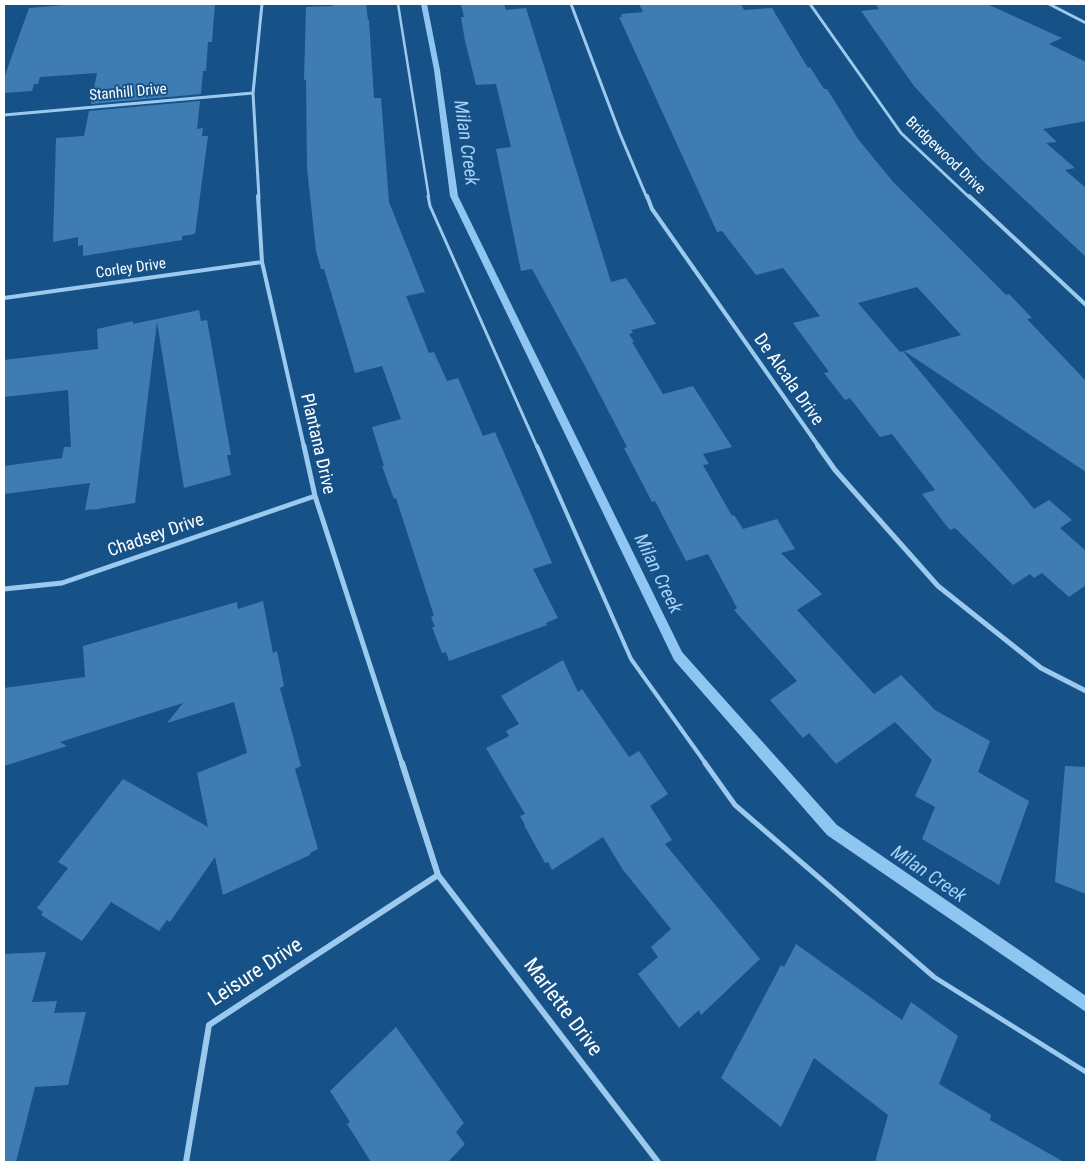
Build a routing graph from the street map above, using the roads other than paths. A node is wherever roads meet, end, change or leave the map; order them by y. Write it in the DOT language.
graph roads {
  1 [pos="262,4"];
  2 [pos="398,4"];
  3 [pos="571,4"];
  4 [pos="810,4"];
  5 [pos="1049,4"];
  6 [pos="1086,23"];
  7 [pos="253,93"];
  8 [pos="4,115"];
  9 [pos="262,262"];
  10 [pos="4,298"];
  11 [pos="1086,305"];
  12 [pos="314,496"];
  13 [pos="4,589"];
  14 [pos="1086,691"];
  15 [pos="438,875"];
  16 [pos="1086,1072"];
  17 [pos="186,1162"];
  18 [pos="658,1162"];
  1 -- 7 [label="street, Plantana Drive"];
  2 -- 16 [label="lane"];
  3 -- 14 [label="street, De Alcala Drive"];
  4 -- 11 [label="street, Bridgewood Drive"];
  5 -- 6 [label="street"];
  7 -- 8 [label="street, Stanhill Drive"];
  7 -- 9 [label="street, Plantana Drive"];
  9 -- 10 [label="street, Corley Drive"];
  9 -- 12 [label="street, Plantana Drive"];
  12 -- 13 [label="street, Chadsey Drive"];
  12 -- 15 [label="street, Plantana Drive"];
  15 -- 17 [label="street, Leisure Drive"];
  15 -- 18 [label="street, Marlette Drive"];
}
